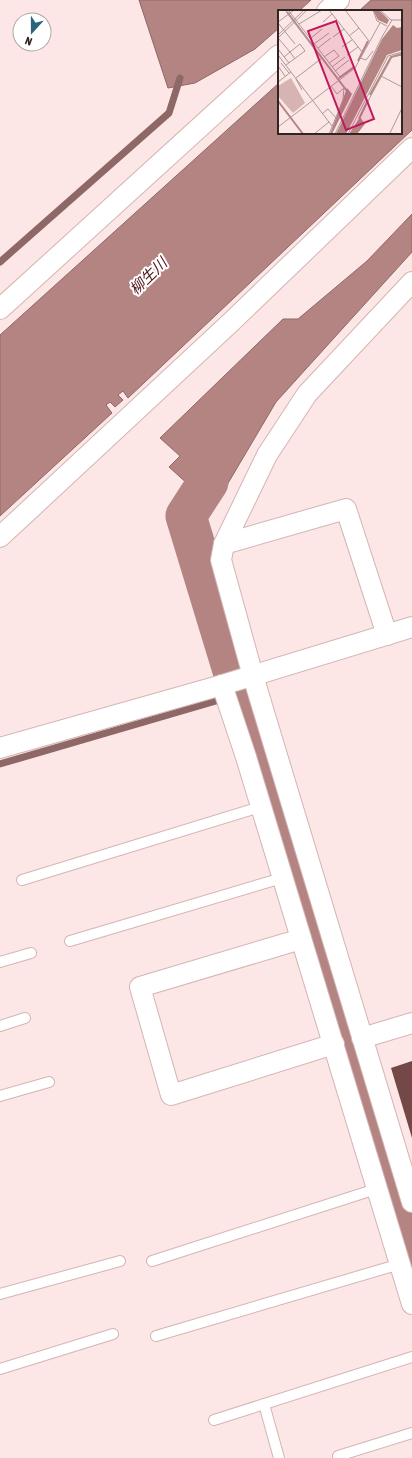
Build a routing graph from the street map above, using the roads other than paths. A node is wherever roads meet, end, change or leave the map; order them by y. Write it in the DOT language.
graph roads {
  1 [pos="339,0"];
  2 [pos="328,10"];
  3 [pos="278,56"];
  4 [pos="412,148"];
  5 [pos="412,282"];
  6 [pos="0,309"];
  7 [pos="0,537"];
  8 [pos="224,544"];
  9 [pos="412,627"];
  10 [pos="387,635"];
  11 [pos="235,682"];
  12 [pos="0,748"];
  13 [pos="260,807"];
  14 [pos="282,878"];
  15 [pos="22,880"];
  16 [pos="301,939"];
  17 [pos="70,941"];
  18 [pos="31,953"];
  19 [pos="0,962"];
  20 [pos="25,1018"];
  21 [pos="412,1023"];
  22 [pos="0,1026"];
  23 [pos="362,1038"];
  24 [pos="334,1044"];
  25 [pos="49,1082"];
  26 [pos="0,1096"];
  27 [pos="376,1189"];
  28 [pos="412,1202"];
  29 [pos="120,1261"];
  30 [pos="152,1261"];
  31 [pos="400,1264"];
  32 [pos="0,1294"];
  33 [pos="412,1304"];
  34 [pos="113,1334"];
  35 [pos="156,1336"];
  36 [pos="412,1357"];
  37 [pos="0,1369"];
  38 [pos="264,1404"];
  39 [pos="214,1420"];
  40 [pos="412,1433"];
  41 [pos="338,1456"];
  42 [pos="279,1458"];
  1 -- 2 [label="street"];
  3 -- 6 [label="street"];
  4 -- 7 [label="street"];
  5 -- 8 [label="street"];
  8 -- 10 [label="street"];
  8 -- 11 [label="street"];
  9 -- 10 [label="street"];
  10 -- 11 [label="street"];
  11 -- 12 [label="street"];
  11 -- 13 [label="street"];
  11 -- 23 [label="street"];
  13 -- 14 [label="street"];
  13 -- 15 [label="lane"];
  14 -- 16 [label="street"];
  14 -- 17 [label="lane"];
  16 -- 24 [label="street"];
  16 -- 24 [label="street"];
  18 -- 19 [label="lane"];
  20 -- 22 [label="lane"];
  21 -- 23 [label="street"];
  23 -- 28 [label="street"];
  24 -- 27 [label="street"];
  25 -- 26 [label="lane"];
  27 -- 30 [label="lane"];
  27 -- 31 [label="street"];
  29 -- 32 [label="lane"];
  31 -- 33 [label="street"];
  31 -- 35 [label="lane"];
  34 -- 37 [label="lane"];
  36 -- 38 [label="lane"];
  38 -- 39 [label="lane"];
  38 -- 42 [label="lane"];
  40 -- 41 [label="lane"];
}
